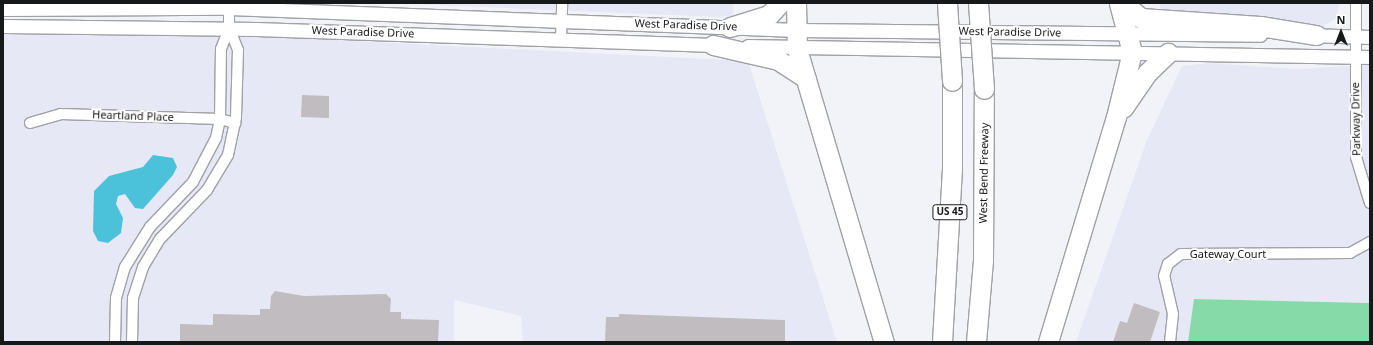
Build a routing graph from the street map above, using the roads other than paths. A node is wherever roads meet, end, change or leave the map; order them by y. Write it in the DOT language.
graph roads {
  1 [pos="562,3"];
  2 [pos="780,3"];
  3 [pos="796,3"];
  4 [pos="948,3"];
  5 [pos="978,3"];
  6 [pos="1119,3"];
  7 [pos="1123,3"];
  8 [pos="1356,3"];
  9 [pos="229,5"];
  10 [pos="3,9"];
  11 [pos="561,20"];
  12 [pos="3,26"];
  13 [pos="730,27"];
  14 [pos="229,28"];
  15 [pos="797,30"];
  16 [pos="1128,33"];
  17 [pos="1316,35"];
  18 [pos="1356,37"];
  19 [pos="1370,37"];
  20 [pos="560,38"];
  21 [pos="712,45"];
  22 [pos="797,49"];
  23 [pos="1132,52"];
  24 [pos="1168,53"];
  25 [pos="1355,57"];
  26 [pos="1370,57"];
  27 [pos="806,78"];
  28 [pos="1116,117"];
  29 [pos="220,119"];
  30 [pos="30,123"];
  31 [pos="236,123"];
  32 [pos="1370,203"];
  33 [pos="1370,242"];
  34 [pos="115,342"];
  35 [pos="132,342"];
  36 [pos="884,342"];
  37 [pos="942,342"];
  38 [pos="976,342"];
  39 [pos="1048,342"];
  40 [pos="1170,342"];
  1 -- 11 [label="street"];
  2 -- 13 [label="highway"];
  3 -- 15 [label="highway"];
  4 -- 37 [label="highway, US 45, bridge"];
  5 -- 38 [label="highway, West Bend Freeway / US 45, bridge"];
  6 -- 16 [label="highway"];
  7 -- 17 [label="highway"];
  8 -- 18 [label="street, Parkway Drive"];
  9 -- 10 [label="street, West Paradise Drive"];
  9 -- 11 [label="street, West Paradise Drive"];
  9 -- 14 [label="street"];
  11 -- 13 [label="street, West Paradise Drive"];
  11 -- 20 [label="street"];
  12 -- 14 [label="street, West Paradise Drive"];
  13 -- 15 [label="street, West Paradise Drive"];
  14 -- 20 [label="street, West Paradise Drive"];
  14 -- 29 [label="street"];
  14 -- 31 [label="street"];
  15 -- 16 [label="street, West Paradise Drive"];
  15 -- 22 [label="highway"];
  16 -- 17 [label="street, West Paradise Drive"];
  16 -- 23 [label="highway"];
  17 -- 18 [label="street, West Paradise Drive"];
  18 -- 19 [label="street, West Paradise Drive"];
  18 -- 25 [label="street, Parkway Drive"];
  20 -- 21 [label="street, West Paradise Drive"];
  21 -- 22 [label="street, West Paradise Drive"];
  21 -- 27 [label="highway"];
  22 -- 23 [label="street, West Paradise Drive"];
  22 -- 27 [label="highway"];
  23 -- 24 [label="street, West Paradise Drive"];
  23 -- 28 [label="highway"];
  24 -- 25 [label="street, West Paradise Drive"];
  24 -- 28 [label="highway"];
  25 -- 26 [label="street, West Paradise Drive"];
  25 -- 32 [label="street, Parkway Drive"];
  27 -- 36 [label="highway"];
  28 -- 39 [label="highway"];
  29 -- 30 [label="street, Heartland Place"];
  29 -- 31 [label="street, Heartland Place"];
  29 -- 34 [label="street"];
  31 -- 35 [label="street"];
  33 -- 40 [label="street, Gateway Court"];
}
